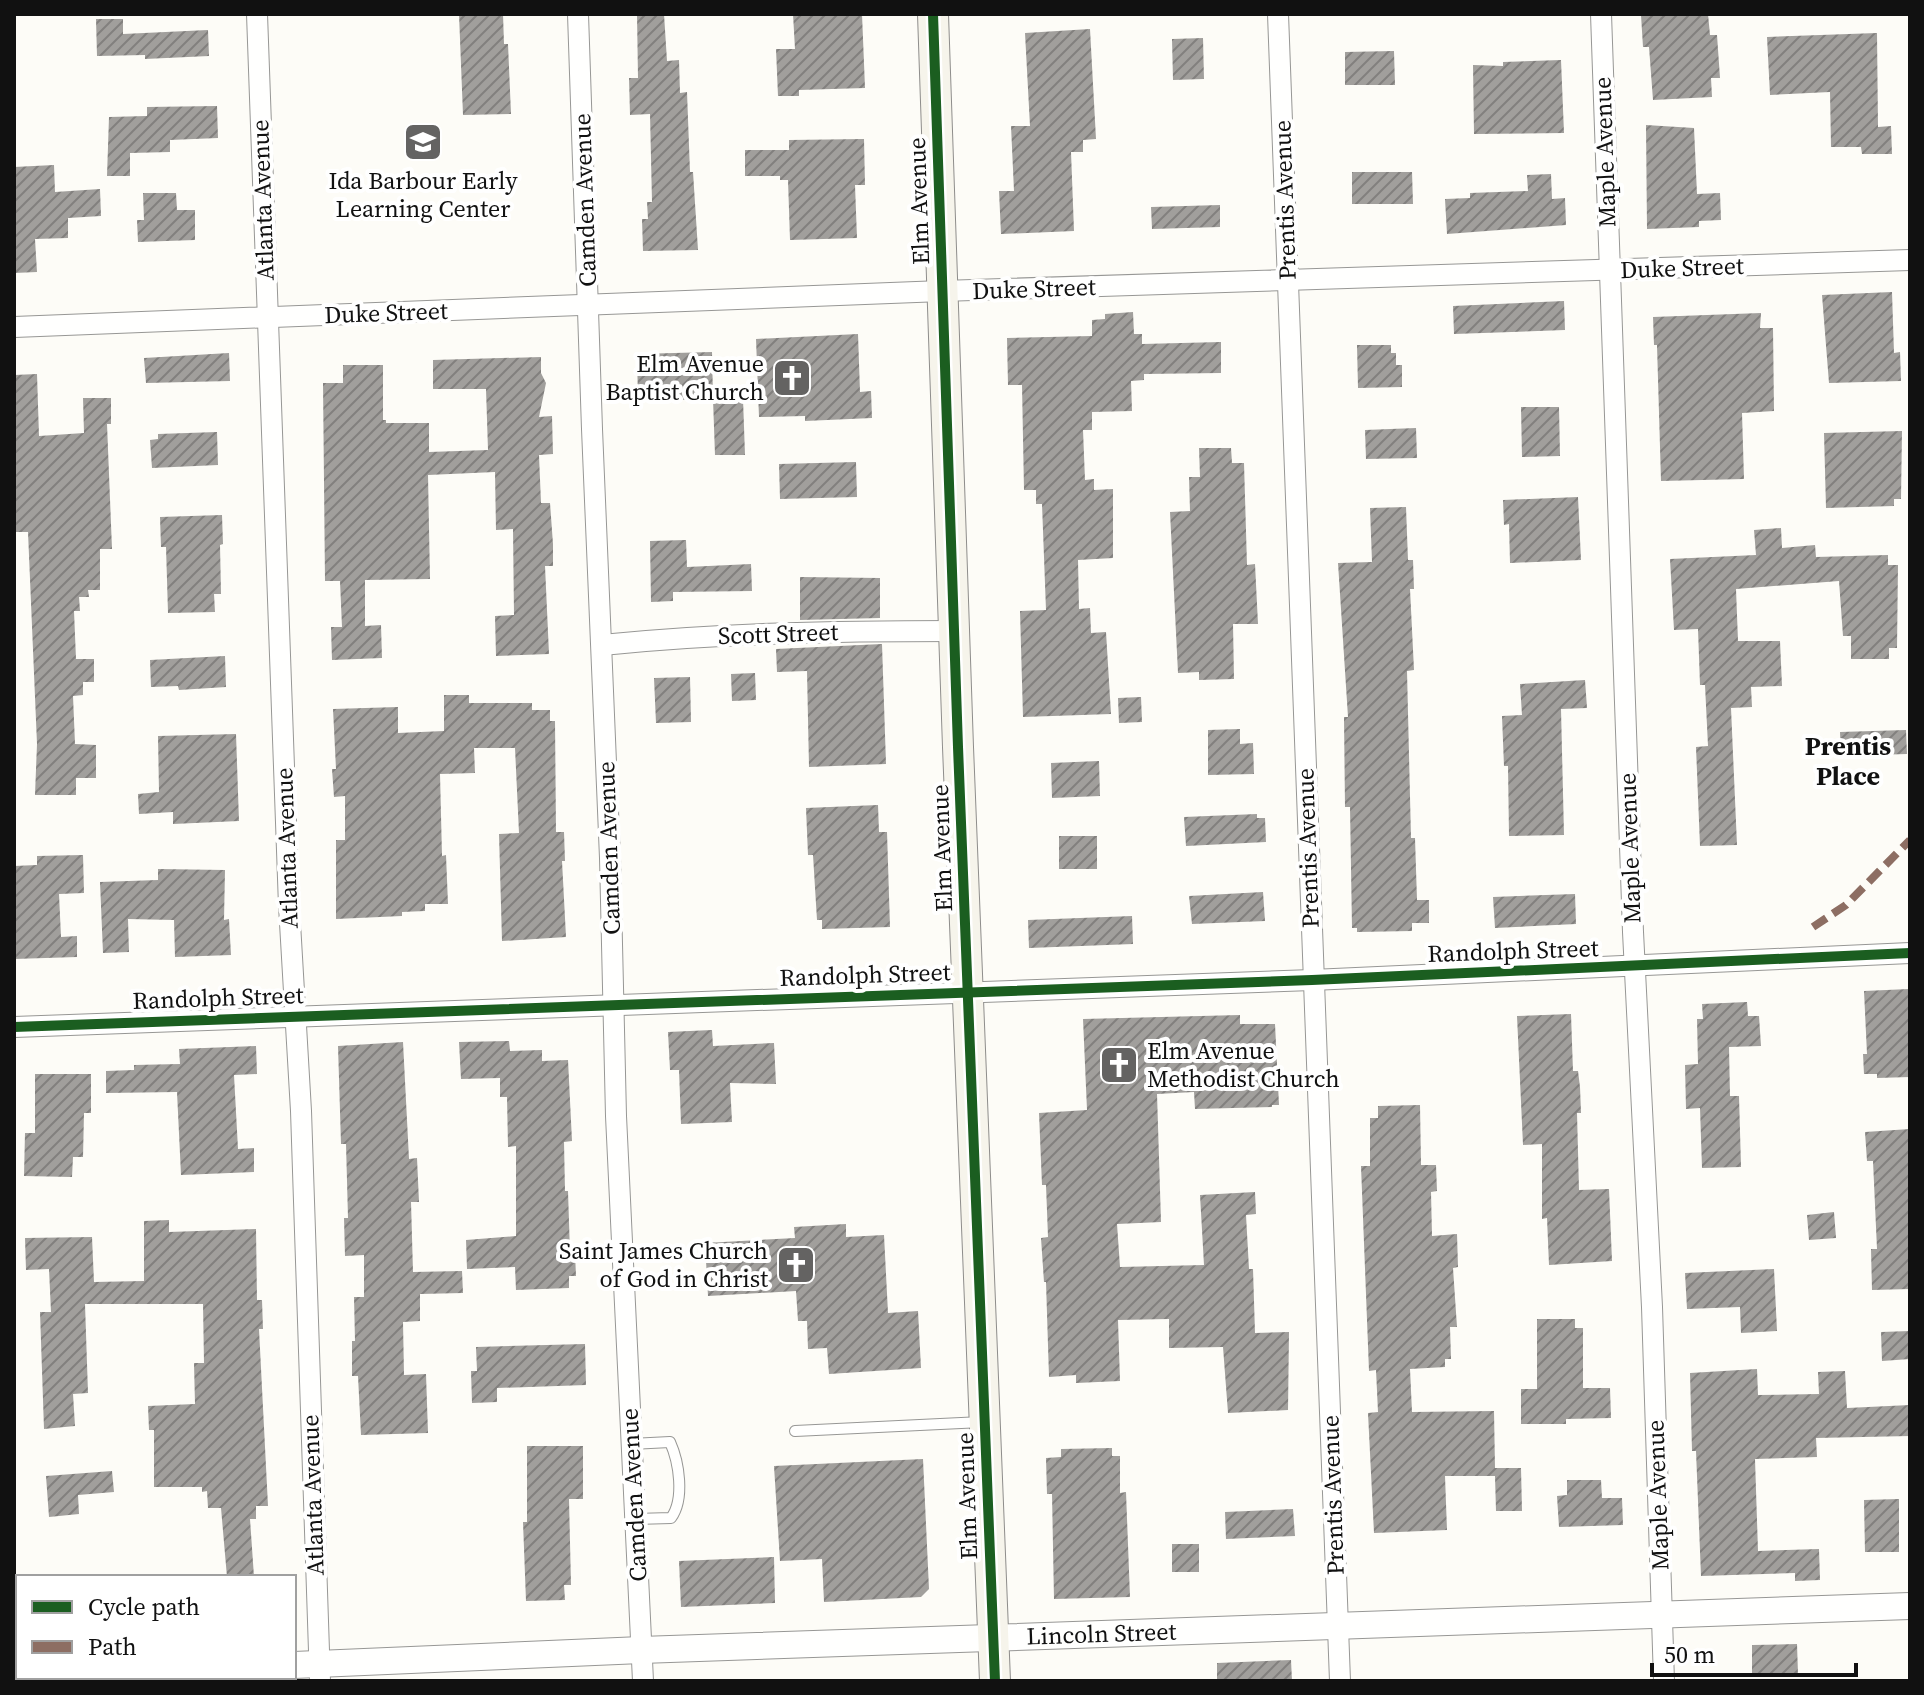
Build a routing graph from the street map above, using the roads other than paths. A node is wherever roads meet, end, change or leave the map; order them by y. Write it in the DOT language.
graph roads {
  1 [pos="257,14"];
  2 [pos="578,14"];
  3 [pos="933,14"];
  4 [pos="1278,14"];
  5 [pos="1601,14"];
  6 [pos="1910,260"];
  7 [pos="1609,270"];
  8 [pos="1288,282"];
  9 [pos="942,291"];
  10 [pos="588,306"];
  11 [pos="267,318"];
  12 [pos="14,327"];
  13 [pos="955,631"];
  14 [pos="602,645"];
  15 [pos="1910,953"];
  16 [pos="1635,966"];
  17 [pos="1312,980"];
  18 [pos="969,991"];
  19 [pos="613,1003"];
  20 [pos="295,1015"];
  21 [pos="14,1027"];
  22 [pos="984,1422"];
  23 [pos="795,1431"];
  24 [pos="631,1444"];
  25 [pos="635,1519"];
  26 [pos="1910,1606"];
  27 [pos="1662,1615"];
  28 [pos="1338,1627"];
  29 [pos="993,1639"];
  30 [pos="641,1650"];
  31 [pos="311,1670"];
  32 [pos="643,1681"];
  33 [pos="995,1681"];
  34 [pos="1340,1681"];
  35 [pos="1664,1681"];
  1 -- 11 [label="street, Atlanta Avenue"];
  2 -- 10 [label="street, Camden Avenue"];
  3 -- 9 [label="main road, Elm Avenue"];
  4 -- 8 [label="street, Prentis Avenue"];
  5 -- 7 [label="street, Maple Avenue"];
  6 -- 7 [label="street, Duke Street"];
  7 -- 8 [label="street, Duke Street"];
  7 -- 16 [label="street, Maple Avenue"];
  8 -- 9 [label="street, Duke Street"];
  8 -- 17 [label="street, Prentis Avenue"];
  9 -- 10 [label="street, Duke Street"];
  9 -- 13 [label="main road, Elm Avenue"];
  10 -- 11 [label="street, Duke Street"];
  10 -- 14 [label="street, Camden Avenue"];
  11 -- 12 [label="street, Duke Street"];
  11 -- 20 [label="street, Atlanta Avenue"];
  13 -- 14 [label="street, Scott Street"];
  13 -- 18 [label="main road, Elm Avenue"];
  14 -- 19 [label="street, Camden Avenue"];
  15 -- 16 [label="street, Randolph Street"];
  16 -- 17 [label="street, Randolph Street"];
  16 -- 27 [label="street, Maple Avenue"];
  17 -- 18 [label="street, Randolph Street"];
  17 -- 28 [label="street, Prentis Avenue"];
  18 -- 19 [label="street, Randolph Street"];
  18 -- 22 [label="main road, Elm Avenue"];
  19 -- 20 [label="street, Randolph Street"];
  19 -- 24 [label="street, Camden Avenue"];
  20 -- 21 [label="street, Randolph Street"];
  20 -- 31 [label="street, Atlanta Avenue"];
  22 -- 23 [label="lane"];
  22 -- 29 [label="main road, Elm Avenue"];
  24 -- 25 [label="street, Camden Avenue"];
  24 -- 25 [label="lane"];
  25 -- 30 [label="street, Camden Avenue"];
  26 -- 27 [label="street, Lincoln Street"];
  27 -- 28 [label="street, Lincoln Street"];
  27 -- 35 [label="street, Maple Avenue"];
  28 -- 29 [label="street, Lincoln Street"];
  28 -- 34 [label="street, Prentis Avenue"];
  29 -- 30 [label="street, Lincoln Street"];
  29 -- 33 [label="main road, Elm Avenue"];
  30 -- 31 [label="street, Lincoln Street"];
  30 -- 32 [label="street, Camden Avenue"];
}
